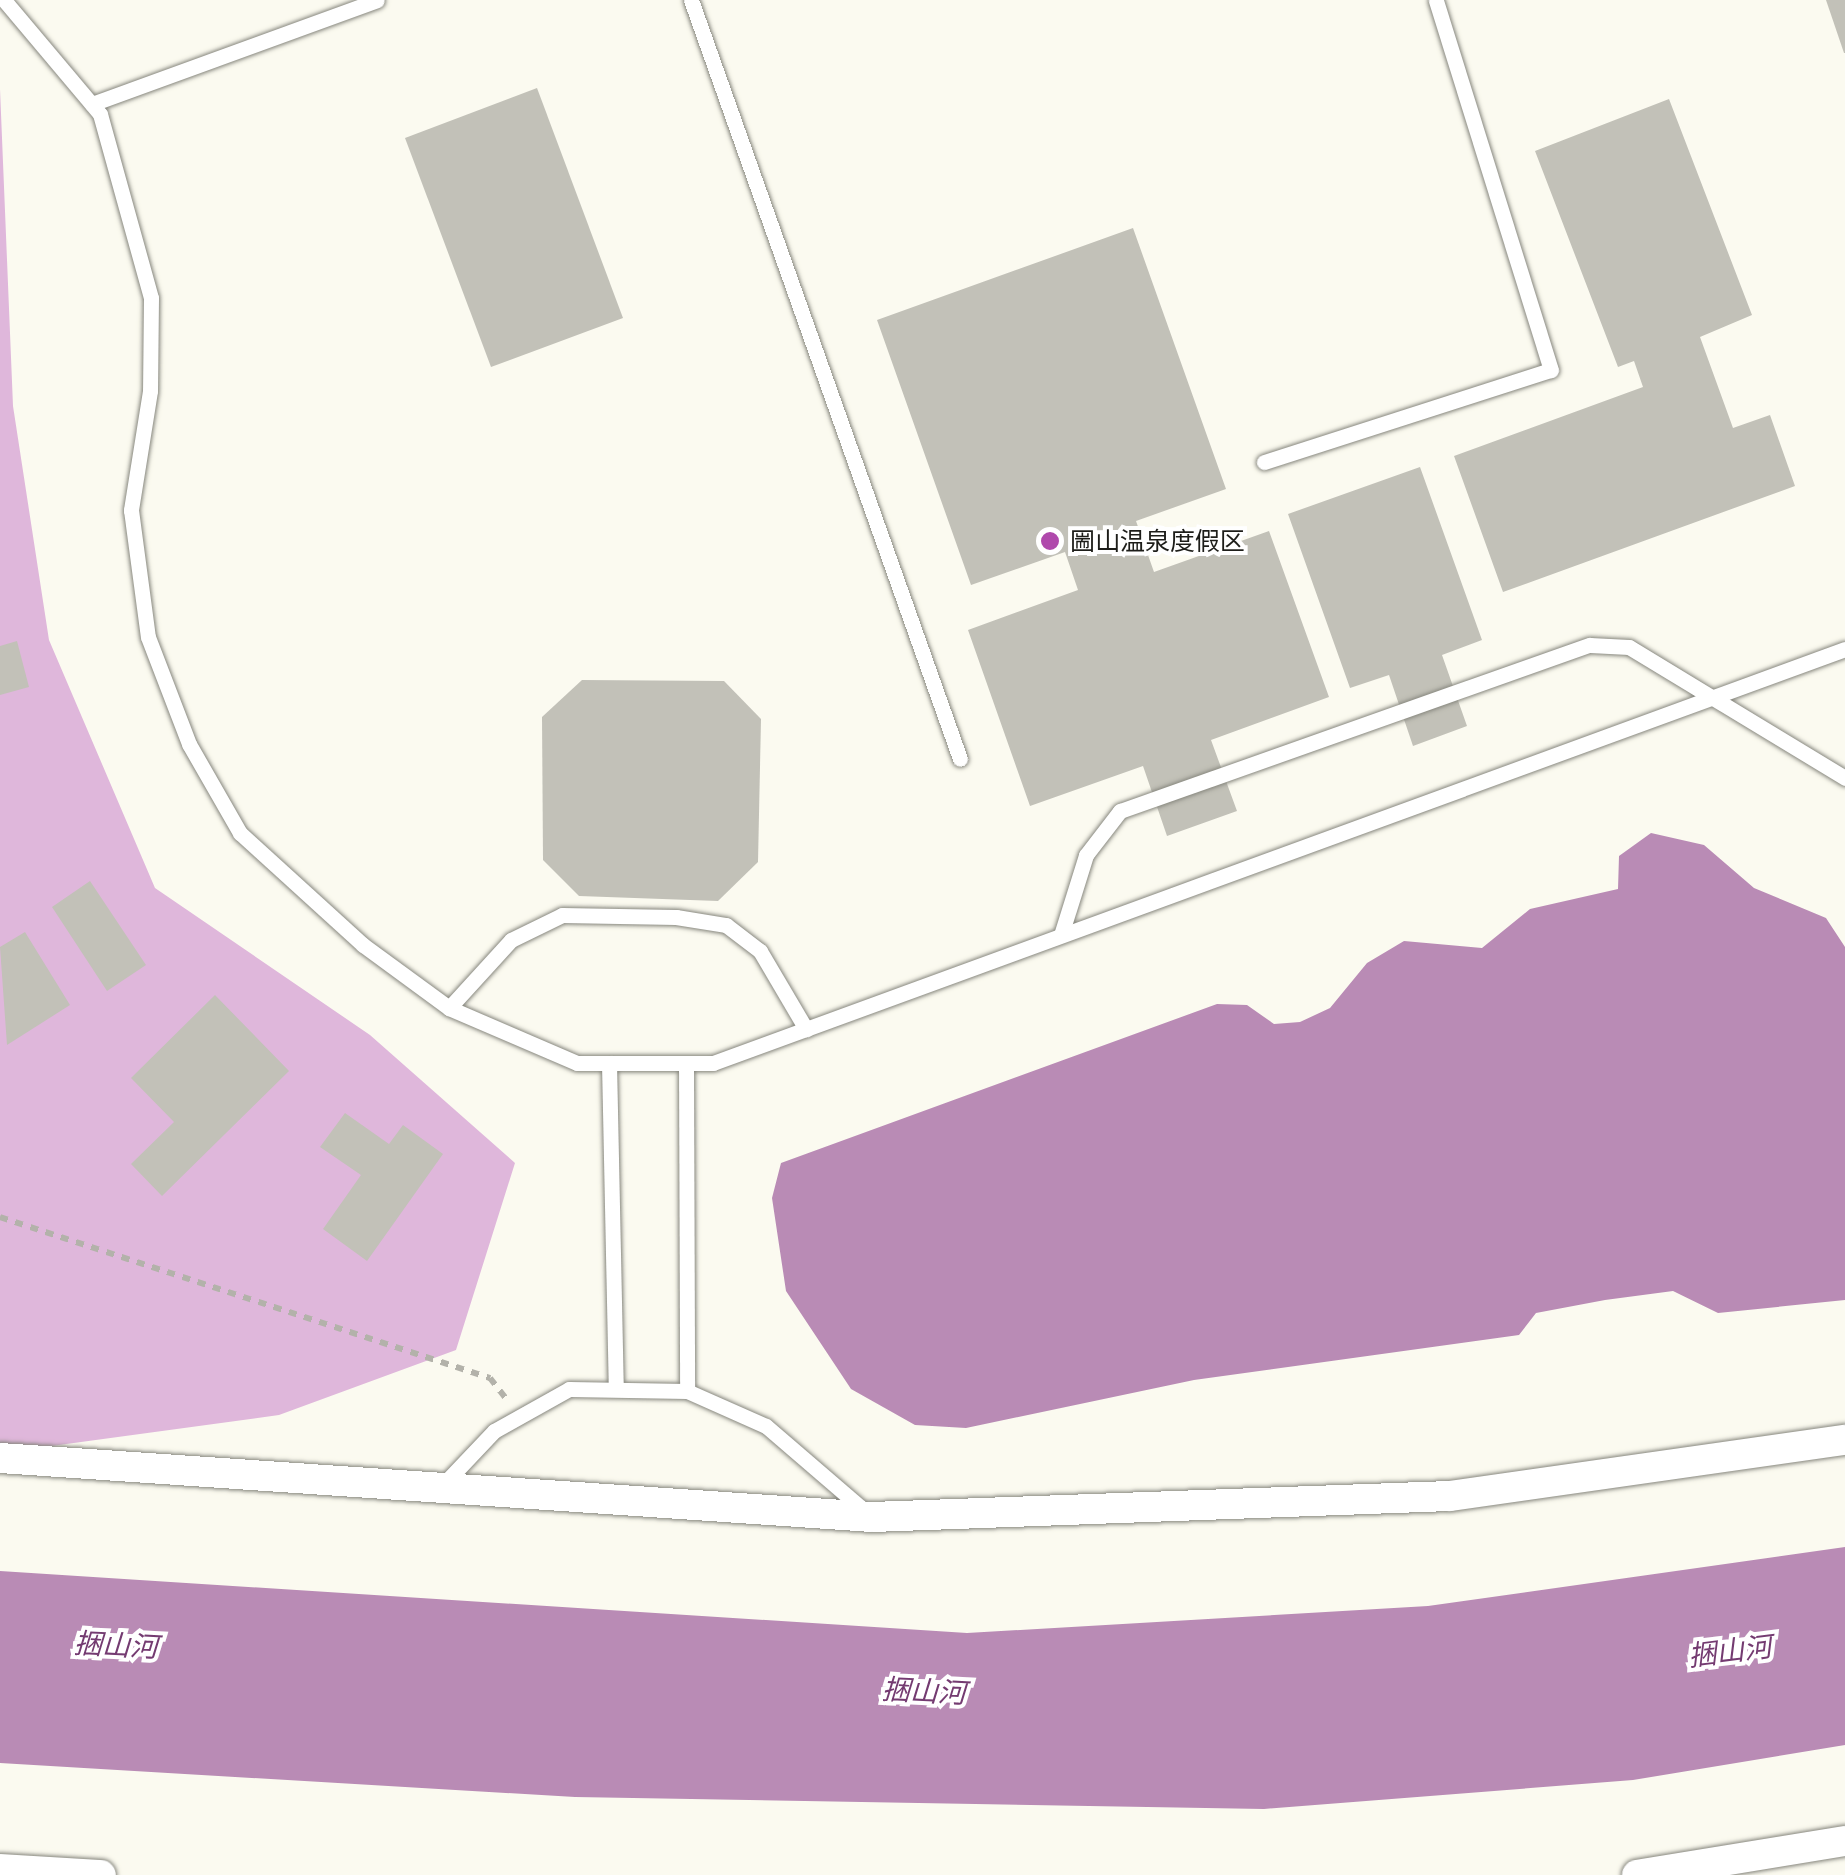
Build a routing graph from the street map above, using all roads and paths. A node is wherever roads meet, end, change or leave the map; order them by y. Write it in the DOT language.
graph roads {
  1 [pos="4,0"];
  2 [pos="377,0"];
  3 [pos="691,0"];
  4 [pos="1436,0"];
  5 [pos="92,104"];
  6 [pos="1264,462"];
  7 [pos="1845,648"];
  8 [pos="1717,695"];
  9 [pos="960,758"];
  10 [pos="1845,778"];
  11 [pos="1061,935"];
  12 [pos="448,1008"];
  13 [pos="806,1029"];
  14 [pos="609,1063"];
  15 [pos="686,1063"];
  16 [pos="0,1217"];
  17 [pos="616,1389"];
  18 [pos="687,1390"];
  19 [pos="520,1416"];
  20 [pos="1845,1440"];
  21 [pos="0,1458"];
  22 [pos="438,1491"];
  23 [pos="872,1517"];
  24 [pos="1845,1841"];
  25 [pos="0,1869"];
  26 [pos="101,1875"];
  27 [pos="1637,1875"];
  1 -- 5 [label="lane"];
  2 -- 5 [label="lane"];
  3 -- 9 [label="lane"];
  4 -- 6 [label="lane"];
  5 -- 12 [label="lane"];
  7 -- 8 [label="lane"];
  8 -- 10 [label="lane"];
  8 -- 11 [label="lane"];
  8 -- 11 [label="lane"];
  11 -- 13 [label="lane"];
  12 -- 13 [label="lane"];
  12 -- 14 [label="lane"];
  13 -- 15 [label="lane"];
  14 -- 15 [label="lane"];
  14 -- 17 [label="lane"];
  15 -- 18 [label="lane"];
  16 -- 19 [label="path"];
  17 -- 18 [label="lane"];
  17 -- 19 [label="lane"];
  18 -- 23 [label="lane"];
  19 -- 22 [label="lane"];
  20 -- 23 [label="street"];
  21 -- 22 [label="street"];
  22 -- 23 [label="street"];
  24 -- 27 [label="street"];
  25 -- 26 [label="street"];
}
